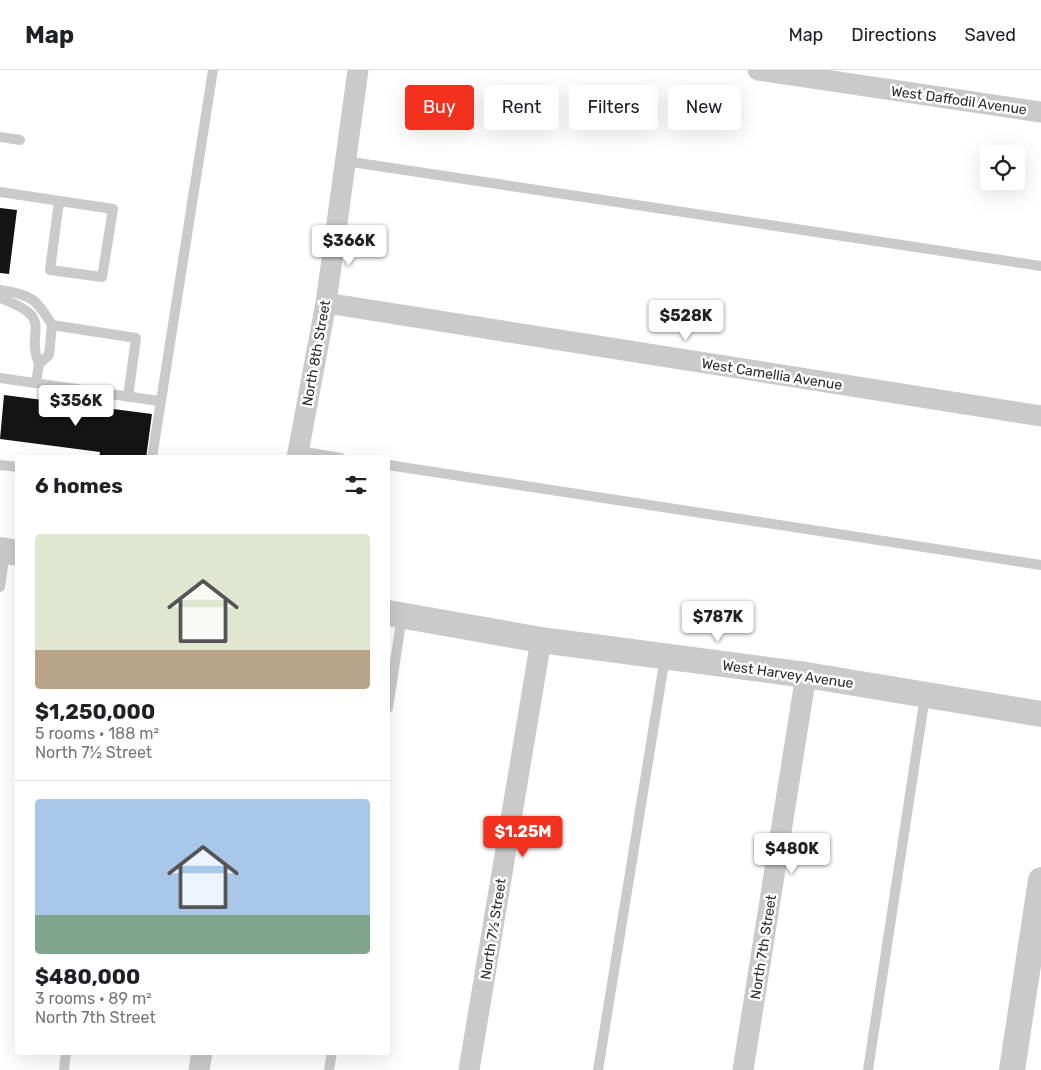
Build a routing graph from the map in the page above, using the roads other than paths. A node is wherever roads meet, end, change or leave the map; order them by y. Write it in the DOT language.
graph roads {
  1 [pos="213,70"];
  2 [pos="358,70"];
  3 [pos="758,70"];
  4 [pos="1041,112"];
  5 [pos="0,137"];
  6 [pos="20,140"];
  7 [pos="345,161"];
  8 [pos="0,192"];
  9 [pos="59,201"];
  10 [pos="1041,266"];
  11 [pos="0,290"];
  12 [pos="0,298"];
  13 [pos="326,303"];
  14 [pos="52,325"];
  15 [pos="39,364"];
  16 [pos="0,378"];
  17 [pos="36,384"];
  18 [pos="128,397"];
  19 [pos="159,401"];
  20 [pos="1041,416"];
  21 [pos="298,454"];
  22 [pos="152,455"];
  23 [pos="0,464"];
  24 [pos="390,465"];
  25 [pos="15,466"];
  26 [pos="8,552"];
  27 [pos="1041,565"];
  28 [pos="0,587"];
  29 [pos="395,614"];
  30 [pos="540,640"];
  31 [pos="665,656"];
  32 [pos="806,675"];
  33 [pos="390,681"];
  34 [pos="925,694"];
  35 [pos="1041,714"];
  36 [pos="1041,880"];
  37 [pos="66,1055"];
  38 [pos="202,1055"];
  39 [pos="332,1055"];
  40 [pos="64,1070"];
  41 [pos="199,1070"];
  42 [pos="329,1070"];
  43 [pos="469,1070"];
  44 [pos="598,1070"];
  45 [pos="743,1070"];
  46 [pos="868,1070"];
  47 [pos="1012,1070"];
  1 -- 19 [label="lane"];
  2 -- 7 [label="street, North 8th Street"];
  3 -- 4 [label="street, West Daffodil Avenue"];
  5 -- 6 [label="lane"];
  7 -- 10 [label="lane"];
  7 -- 13 [label="street, North 8th Street"];
  8 -- 9 [label="lane"];
  9 -- 9 [label="lane"];
  11 -- 14 [label="lane"];
  12 -- 15 [label="lane"];
  13 -- 20 [label="street, West Camellia Avenue"];
  13 -- 21 [label="street, North 8th Street"];
  14 -- 15 [label="lane"];
  14 -- 18 [label="lane"];
  15 -- 17 [label="lane"];
  16 -- 17 [label="lane"];
  17 -- 18 [label="lane"];
  18 -- 19 [label="lane"];
  19 -- 22 [label="lane"];
  23 -- 25 [label="lane"];
  24 -- 27 [label="lane"];
  26 -- 28 [label="lane"];
  29 -- 30 [label="street, West Harvey Avenue"];
  29 -- 33 [label="lane"];
  30 -- 31 [label="street, West Harvey Avenue"];
  30 -- 43 [label="street, North 7½ Street"];
  31 -- 32 [label="street, West Harvey Avenue"];
  31 -- 44 [label="lane"];
  32 -- 34 [label="street, West Harvey Avenue"];
  32 -- 45 [label="street, North 7th Street"];
  34 -- 35 [label="street, West Harvey Avenue"];
  34 -- 46 [label="lane"];
  36 -- 47 [label="street"];
  37 -- 40 [label="lane"];
  38 -- 41 [label="street"];
  39 -- 42 [label="lane"];
}
